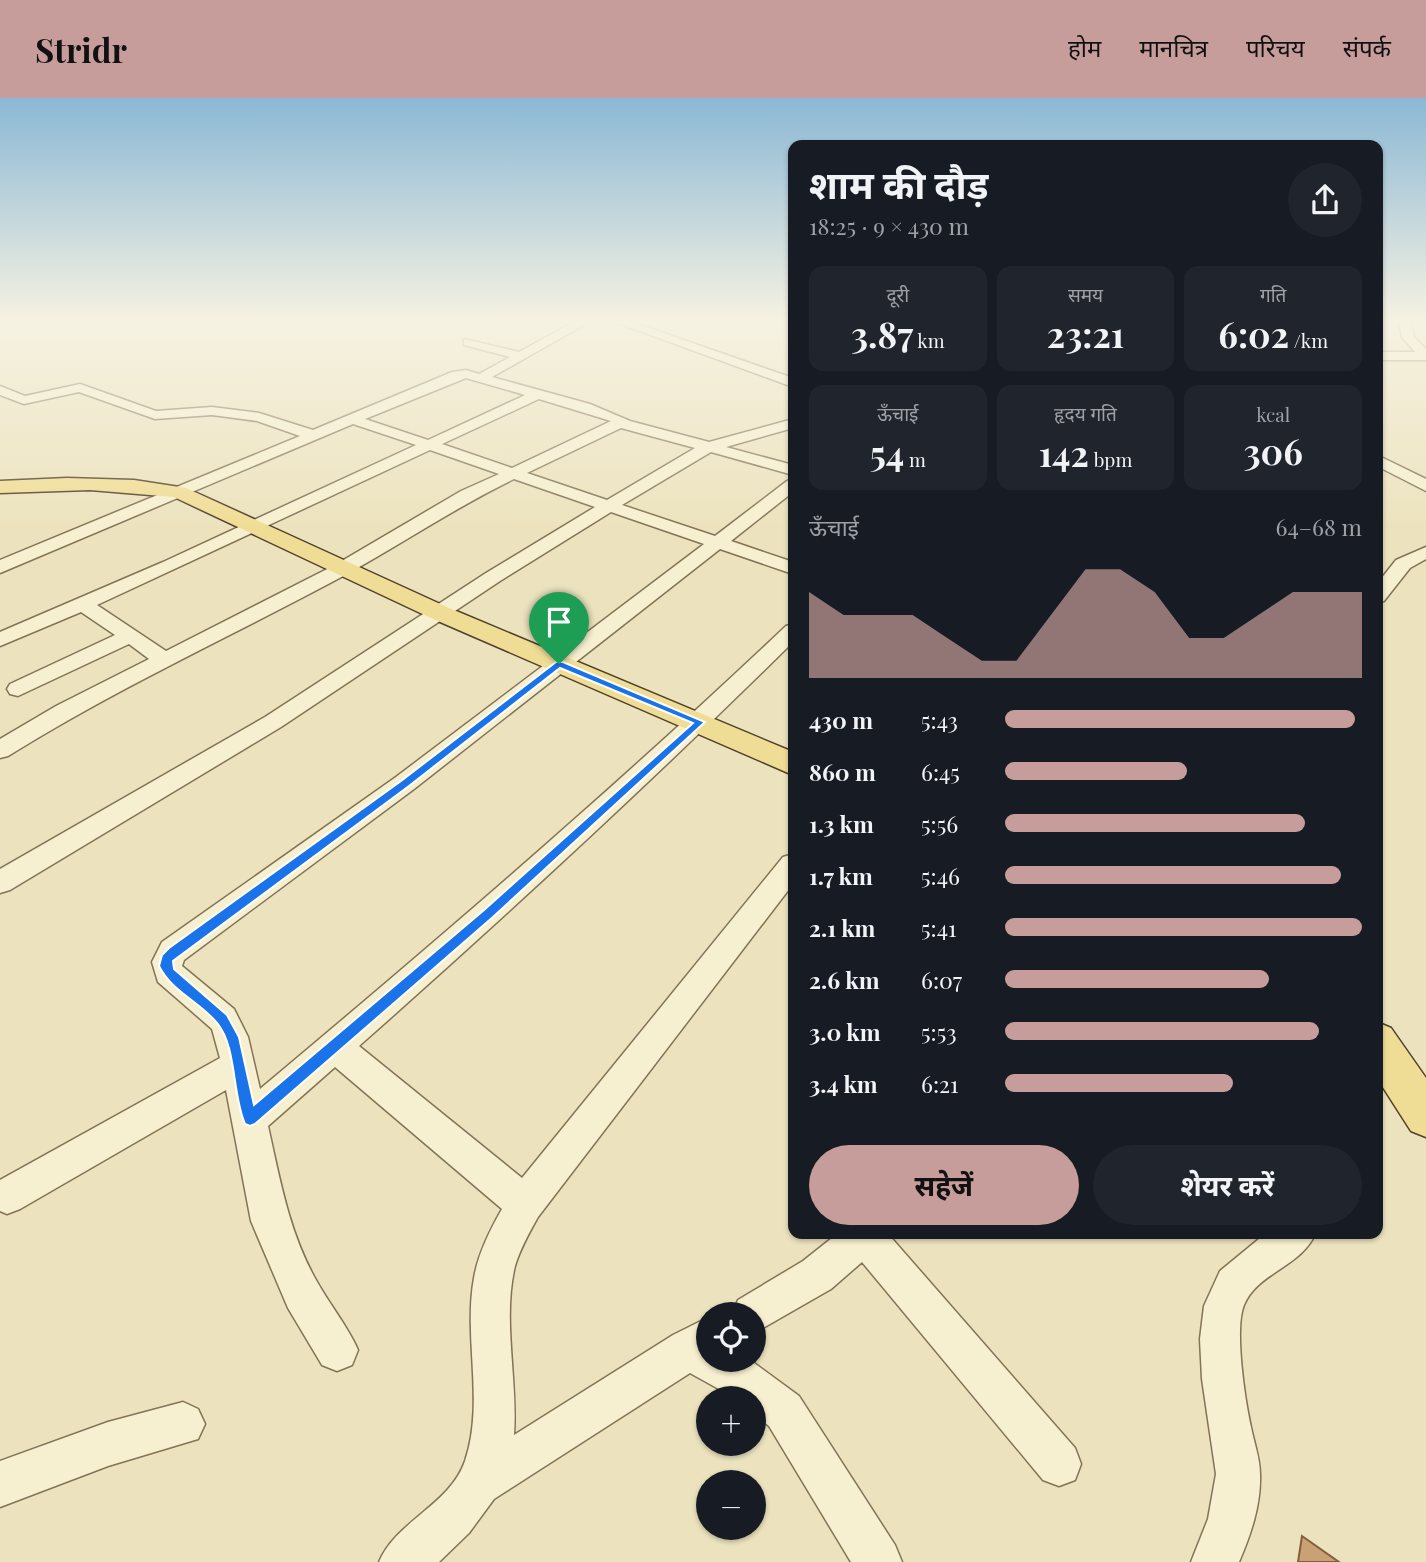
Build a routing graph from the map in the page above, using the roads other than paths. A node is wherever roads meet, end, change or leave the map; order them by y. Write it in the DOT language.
graph roads {
  1 [pos="0,390"];
  2 [pos="69,390"];
  3 [pos="86,390"];
  4 [pos="420,390"];
  5 [pos="513,390"];
  6 [pos="526,390"];
  7 [pos="538,394"];
  8 [pos="466,412"];
  9 [pos="352,419"];
  10 [pos="621,423"];
  11 [pos="788,424"];
  12 [pos="312,435"];
  13 [pos="429,446"];
  14 [pos="709,447"];
  15 [pos="1383,463"];
  16 [pos="788,469"];
  17 [pos="511,475"];
  18 [pos="1426,486"];
  19 [pos="0,487"];
  20 [pos="788,488"];
  21 [pos="179,492"];
  22 [pos="607,508"];
  23 [pos="252,526"];
  24 [pos="716,543"];
  25 [pos="1426,552"];
  26 [pos="788,566"];
  27 [pos="0,567"];
  28 [pos="342,569"];
  29 [pos="1383,586"];
  30 [pos="83,604"];
  31 [pos="440,613"];
  32 [pos="788,635"];
  33 [pos="130,636"];
  34 [pos="0,640"];
  35 [pos="164,659"];
  36 [pos="559,664"];
  37 [pos="18,689"];
  38 [pos="700,722"];
  39 [pos="0,750"];
  40 [pos="788,762"];
  41 [pos="788,870"];
  42 [pos="0,882"];
  43 [pos="335,1046"];
  44 [pos="1383,1053"];
  45 [pos="239,1065"];
  46 [pos="1426,1116"];
  47 [pos="250,1119"];
  48 [pos="7,1196"];
  49 [pos="525,1204"];
  50 [pos="860,1239"];
  51 [pos="868,1239"];
  52 [pos="1290,1239"];
  53 [pos="766,1306"];
  54 [pos="696,1344"];
  55 [pos="337,1350"];
  56 [pos="735,1372"];
  57 [pos="183,1424"];
  58 [pos="1059,1464"];
  59 [pos="479,1483"];
  60 [pos="0,1484"];
  61 [pos="403,1562"];
  62 [pos="878,1562"];
  63 [pos="1215,1562"];
  1 -- 2 [label="street"];
  3 -- 12 [label="street"];
  4 -- 9 [label="street"];
  5 -- 8 [label="street"];
  6 -- 7 [label="street"];
  7 -- 10 [label="street"];
  7 -- 13 [label="street"];
  9 -- 12 [label="street"];
  9 -- 13 [label="street"];
  10 -- 14 [label="street"];
  10 -- 17 [label="street"];
  11 -- 14 [label="street"];
  12 -- 21 [label="street"];
  13 -- 17 [label="street"];
  13 -- 23 [label="street"];
  14 -- 16 [label="street"];
  14 -- 22 [label="street"];
  15 -- 18 [label="street"];
  17 -- 22 [label="street"];
  17 -- 28 [label="street"];
  19 -- 21 [label="main road"];
  20 -- 24 [label="street"];
  21 -- 23 [label="main road"];
  21 -- 27 [label="street"];
  22 -- 24 [label="street"];
  22 -- 31 [label="street"];
  23 -- 28 [label="main road"];
  23 -- 30 [label="street"];
  24 -- 26 [label="street"];
  24 -- 36 [label="street"];
  25 -- 29 [label="street"];
  28 -- 31 [label="main road"];
  28 -- 35 [label="street"];
  30 -- 33 [label="street"];
  30 -- 34 [label="street"];
  31 -- 36 [label="main road"];
  31 -- 42 [label="street"];
  32 -- 38 [label="street"];
  33 -- 35 [label="street"];
  33 -- 37 [label="street"];
  35 -- 39 [label="street"];
  36 -- 38 [label="main road"];
  36 -- 45 [label="street"];
  38 -- 40 [label="main road"];
  38 -- 43 [label="street"];
  41 -- 49 [label="street"];
  43 -- 47 [label="street"];
  43 -- 49 [label="street"];
  44 -- 46 [label="main road"];
  45 -- 47 [label="street"];
  45 -- 48 [label="street"];
  47 -- 55 [label="street"];
  49 -- 59 [label="street"];
  50 -- 53 [label="street"];
  51 -- 58 [label="street"];
  52 -- 63 [label="street"];
  54 -- 59 [label="street"];
  56 -- 62 [label="street"];
  57 -- 60 [label="street"];
  59 -- 61 [label="street"];
}
